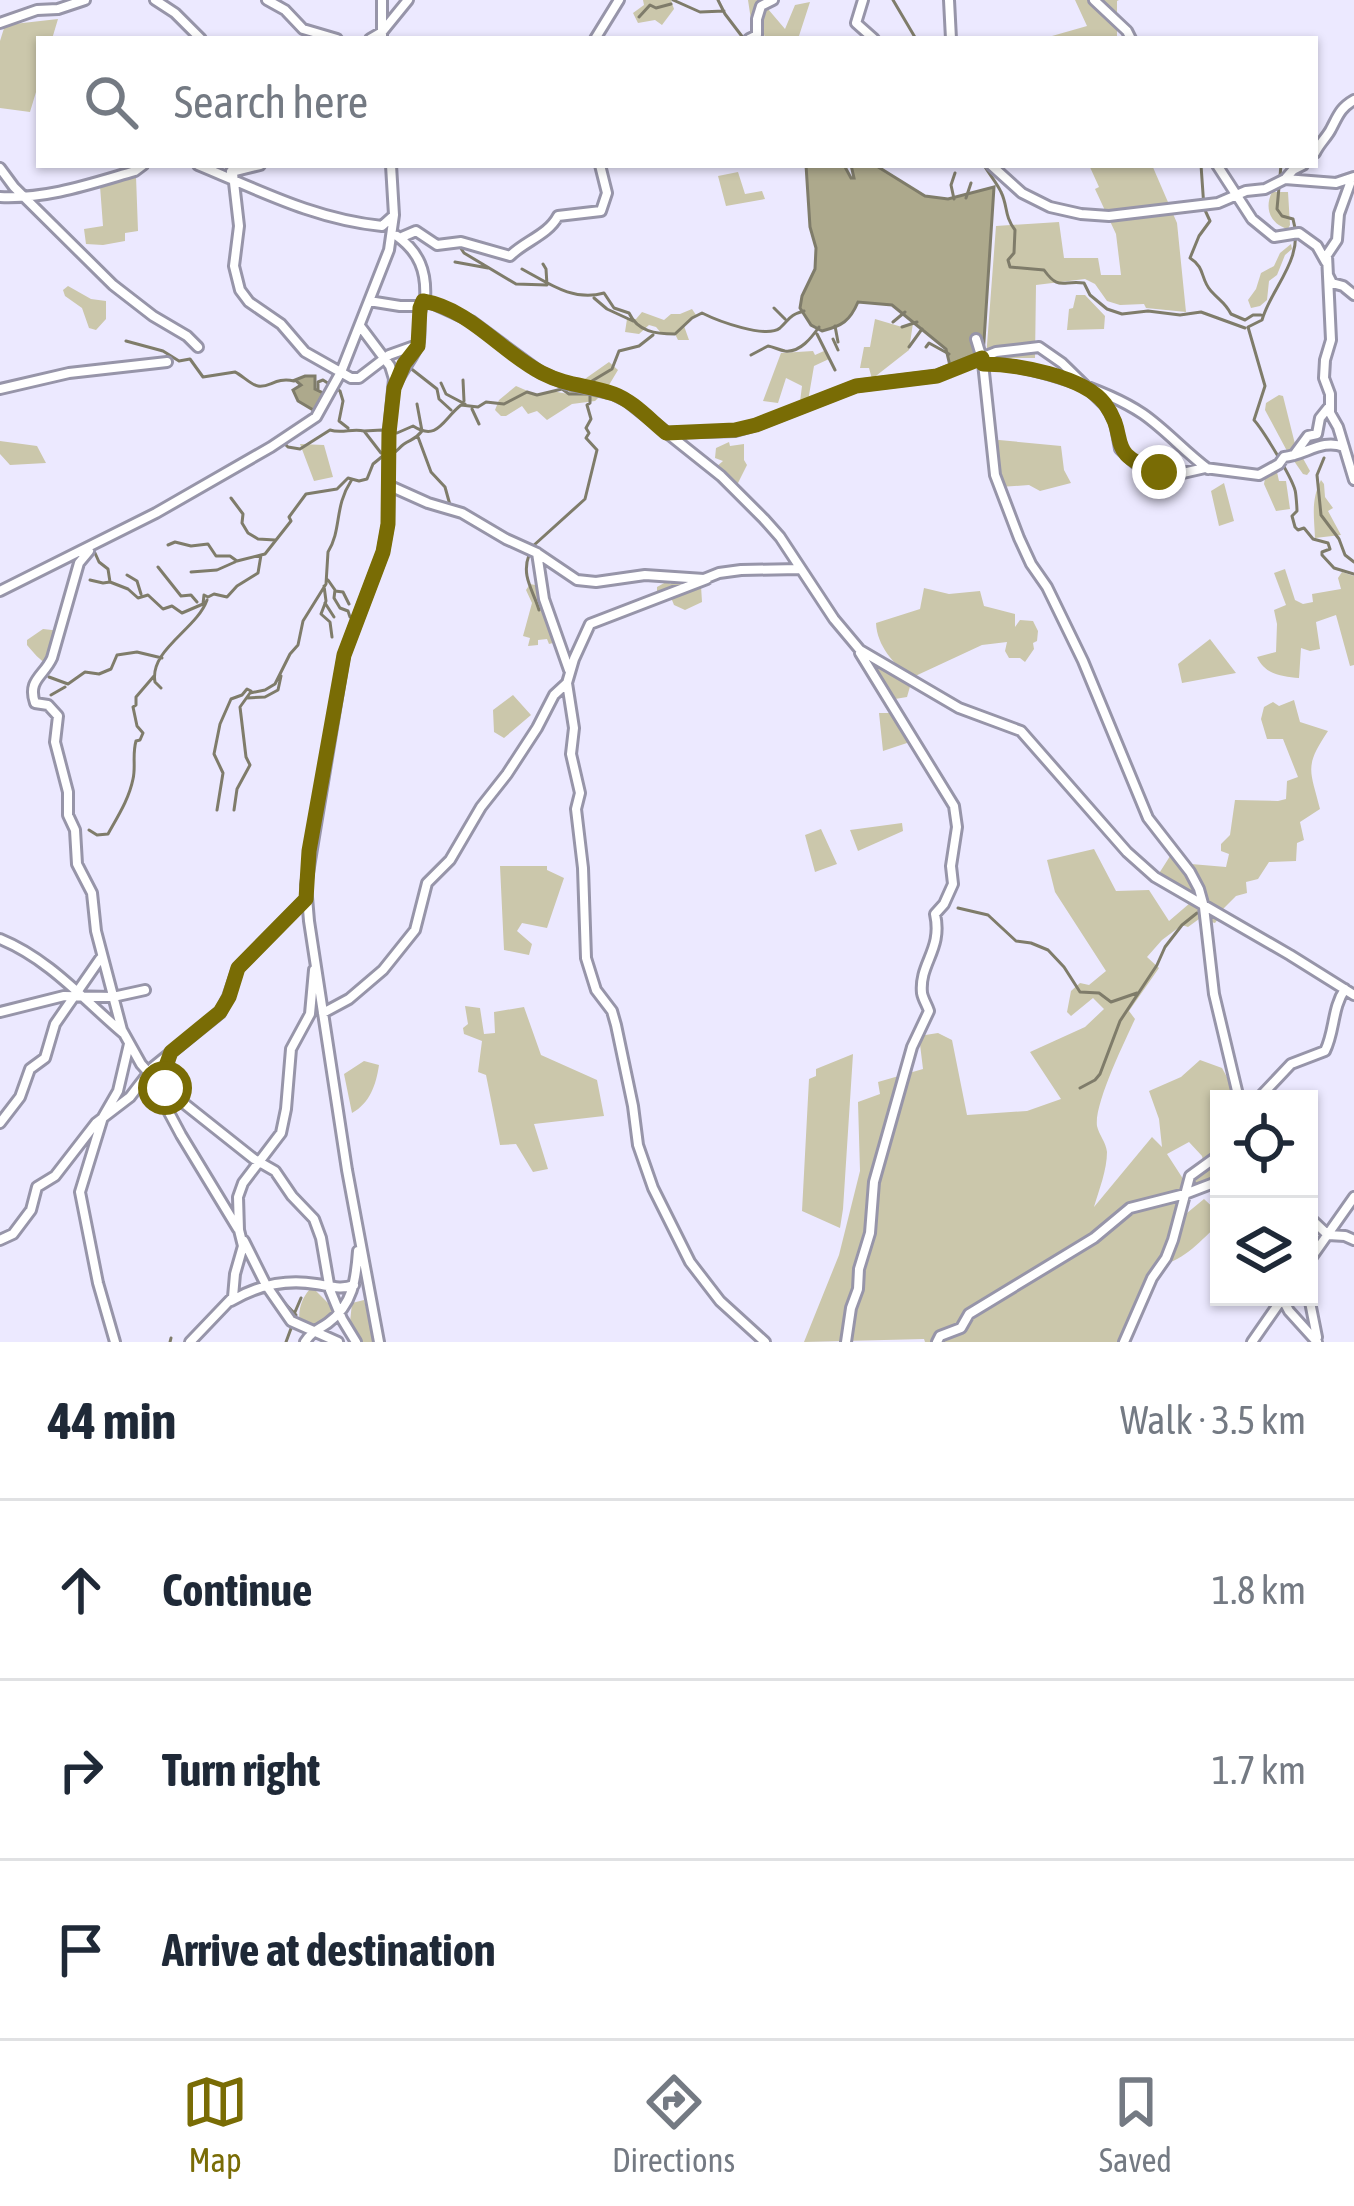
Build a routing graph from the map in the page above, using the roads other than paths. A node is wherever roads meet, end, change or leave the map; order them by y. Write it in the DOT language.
graph roads {
  1 [pos="85,0"];
  2 [pos="155,0"];
  3 [pos="267,0"];
  4 [pos="382,0"];
  5 [pos="408,0"];
  6 [pos="619,0"];
  7 [pos="773,0"];
  8 [pos="863,0"];
  9 [pos="949,0"];
  10 [pos="1094,0"];
  11 [pos="0,23"];
  12 [pos="198,36"];
  13 [pos="328,36"];
  14 [pos="382,36"];
  15 [pos="597,36"];
  16 [pos="755,36"];
  17 [pos="871,36"];
  18 [pos="951,36"];
  19 [pos="1130,36"];
  20 [pos="1354,100"];
  21 [pos="1318,147"];
  22 [pos="0,168"];
  23 [pos="139,168"];
  24 [pos="206,168"];
  25 [pos="391,168"];
  26 [pos="601,168"];
  27 [pos="994,168"];
  28 [pos="1219,168"];
  29 [pos="1297,168"];
  30 [pos="236,170"];
  31 [pos="1353,177"];
  32 [pos="1286,179"];
  33 [pos="0,180"];
  34 [pos="14,187"];
  35 [pos="1238,196"];
  36 [pos="0,197"];
  37 [pos="26,198"];
  38 [pos="394,215"];
  39 [pos="397,236"];
  40 [pos="1326,268"];
  41 [pos="1354,295"];
  42 [pos="370,302"];
  43 [pos="423,303"];
  44 [pos="360,326"];
  45 [pos="976,339"];
  46 [pos="418,345"];
  47 [pos="198,347"];
  48 [pos="385,359"];
  49 [pos="982,361"];
  50 [pos="167,362"];
  51 [pos="341,372"];
  52 [pos="394,388"];
  53 [pos="1087,388"];
  54 [pos="0,389"];
  55 [pos="1329,407"];
  56 [pos="666,433"];
  57 [pos="1344,446"];
  58 [pos="1293,456"];
  59 [pos="1208,469"];
  60 [pos="1354,480"];
  61 [pos="390,486"];
  62 [pos="120,532"];
  63 [pos="89,551"];
  64 [pos="537,553"];
  65 [pos="73,554"];
  66 [pos="802,569"];
  67 [pos="707,579"];
  68 [pos="0,591"];
  69 [pos="557,634"];
  70 [pos="584,634"];
  71 [pos="857,647"];
  72 [pos="570,671"];
  73 [pos="567,682"];
  74 [pos="306,899"];
  75 [pos="1204,908"];
  76 [pos="0,939"];
  77 [pos="100,952"];
  78 [pos="315,963"];
  79 [pos="145,990"];
  80 [pos="1349,992"];
  81 [pos="79,994"];
  82 [pos="113,997"];
  83 [pos="1,1011"];
  84 [pos="323,1013"];
  85 [pos="127,1038"];
  86 [pos="171,1052"];
  87 [pos="148,1073"];
  88 [pos="1237,1090"];
  89 [pos="1267,1090"];
  90 [pos="163,1095"];
  91 [pos="130,1097"];
  92 [pos="104,1117"];
  93 [pos="0,1123"];
  94 [pos="259,1161"];
  95 [pos="1210,1162"];
  96 [pos="1210,1184"];
  97 [pos="1185,1194"];
  98 [pos="1354,1197"];
  99 [pos="1318,1226"];
  100 [pos="241,1235"];
  101 [pos="1328,1235"];
  102 [pos="359,1236"];
  103 [pos="0,1240"];
  104 [pos="1354,1240"];
  105 [pos="1318,1249"];
  106 [pos="266,1285"];
  107 [pos="355,1285"];
  108 [pos="329,1286"];
  109 [pos="230,1301"];
  110 [pos="1277,1306"];
  111 [pos="1285,1306"];
  112 [pos="1311,1306"];
  113 [pos="339,1312"];
  114 [pos="313,1331"];
  115 [pos="115,1342"];
  116 [pos="190,1342"];
  117 [pos="305,1342"];
  118 [pos="338,1342"];
  119 [pos="356,1342"];
  120 [pos="379,1342"];
  121 [pos="765,1342"];
  122 [pos="846,1342"];
  123 [pos="937,1342"];
  124 [pos="1124,1342"];
  125 [pos="1252,1342"];
  126 [pos="1317,1342"];
  1 -- 11 [label="street"];
  2 -- 12 [label="street"];
  3 -- 13 [label="street"];
  4 -- 14 [label="street"];
  5 -- 14 [label="street"];
  6 -- 15 [label="street"];
  7 -- 16 [label="street"];
  8 -- 17 [label="street"];
  9 -- 18 [label="street"];
  10 -- 19 [label="street"];
  20 -- 21 [label="street"];
  22 -- 34 [label="street"];
  23 -- 37 [label="street"];
  24 -- 30 [label="street"];
  25 -- 38 [label="street"];
  26 -- 39 [label="street"];
  27 -- 35 [label="street"];
  28 -- 35 [label="street"];
  29 -- 32 [label="street"];
  30 -- 38 [label="street"];
  30 -- 51 [label="street"];
  31 -- 32 [label="street"];
  31 -- 40 [label="street"];
  32 -- 35 [label="street"];
  33 -- 34 [label="street"];
  34 -- 37 [label="street"];
  35 -- 40 [label="street"];
  36 -- 37 [label="street"];
  37 -- 47 [label="street"];
  38 -- 39 [label="street"];
  39 -- 42 [label="street"];
  39 -- 43 [label="street"];
  40 -- 41 [label="street"];
  40 -- 55 [label="street"];
  42 -- 43 [label="street"];
  42 -- 44 [label="street"];
  43 -- 46 [label="street"];
  43 -- 56 [label="street"];
  44 -- 48 [label="street"];
  44 -- 51 [label="street"];
  45 -- 49 [label="street"];
  46 -- 48 [label="street"];
  46 -- 52 [label="street"];
  48 -- 51 [label="street"];
  48 -- 52 [label="street"];
  49 -- 53 [label="street"];
  49 -- 53 [label="street"];
  49 -- 56 [label="street"];
  49 -- 75 [label="street"];
  50 -- 54 [label="street"];
  51 -- 62 [label="street"];
  52 -- 61 [label="street"];
  53 -- 59 [label="street"];
  53 -- 59 [label="street"];
  55 -- 57 [label="street"];
  55 -- 58 [label="street"];
  56 -- 66 [label="street"];
  57 -- 58 [label="street"];
  57 -- 60 [label="street"];
  58 -- 59 [label="street"];
  61 -- 64 [label="street"];
  61 -- 74 [label="street"];
  62 -- 63 [label="street"];
  62 -- 65 [label="street"];
  63 -- 65 [label="street"];
  63 -- 77 [label="street"];
  64 -- 67 [label="street"];
  64 -- 69 [label="street"];
  65 -- 68 [label="street"];
  66 -- 67 [label="street"];
  66 -- 71 [label="street"];
  67 -- 70 [label="street"];
  69 -- 70 [label="street"];
  69 -- 72 [label="street"];
  70 -- 72 [label="street"];
  71 -- 75 [label="street"];
  71 -- 122 [label="street"];
  72 -- 73 [label="street"];
  73 -- 84 [label="street"];
  73 -- 121 [label="street"];
  74 -- 78 [label="street"];
  74 -- 86 [label="street"];
  75 -- 80 [label="street"];
  75 -- 88 [label="street"];
  76 -- 81 [label="street"];
  77 -- 81 [label="street"];
  77 -- 82 [label="street"];
  78 -- 84 [label="street"];
  78 -- 94 [label="street"];
  79 -- 82 [label="street"];
  80 -- 89 [label="street"];
  81 -- 82 [label="street"];
  81 -- 83 [label="street"];
  81 -- 85 [label="street"];
  81 -- 93 [label="street"];
  82 -- 85 [label="street"];
  84 -- 102 [label="street"];
  85 -- 87 [label="street"];
  85 -- 92 [label="street"];
  86 -- 87 [label="street"];
  86 -- 90 [label="street"];
  87 -- 90 [label="street"];
  87 -- 91 [label="street"];
  90 -- 91 [label="street"];
  90 -- 94 [label="street"];
  90 -- 100 [label="street"];
  91 -- 92 [label="street"];
  92 -- 103 [label="street"];
  92 -- 115 [label="street"];
  94 -- 100 [label="street"];
  94 -- 108 [label="street"];
  95 -- 97 [label="street"];
  96 -- 97 [label="street"];
  97 -- 123 [label="street"];
  97 -- 124 [label="street"];
  98 -- 101 [label="street"];
  99 -- 101 [label="street"];
  100 -- 106 [label="street"];
  100 -- 109 [label="street"];
  101 -- 104 [label="street"];
  101 -- 105 [label="street"];
  102 -- 107 [label="street"];
  102 -- 120 [label="street"];
  106 -- 108 [label="street"];
  106 -- 109 [label="street"];
  106 -- 114 [label="street"];
  107 -- 108 [label="street"];
  107 -- 113 [label="street"];
  108 -- 113 [label="street"];
  109 -- 116 [label="street"];
  110 -- 125 [label="street"];
  111 -- 126 [label="street"];
  112 -- 126 [label="street"];
  113 -- 114 [label="street"];
  113 -- 119 [label="street"];
  114 -- 117 [label="street"];
  114 -- 118 [label="street"];
}
